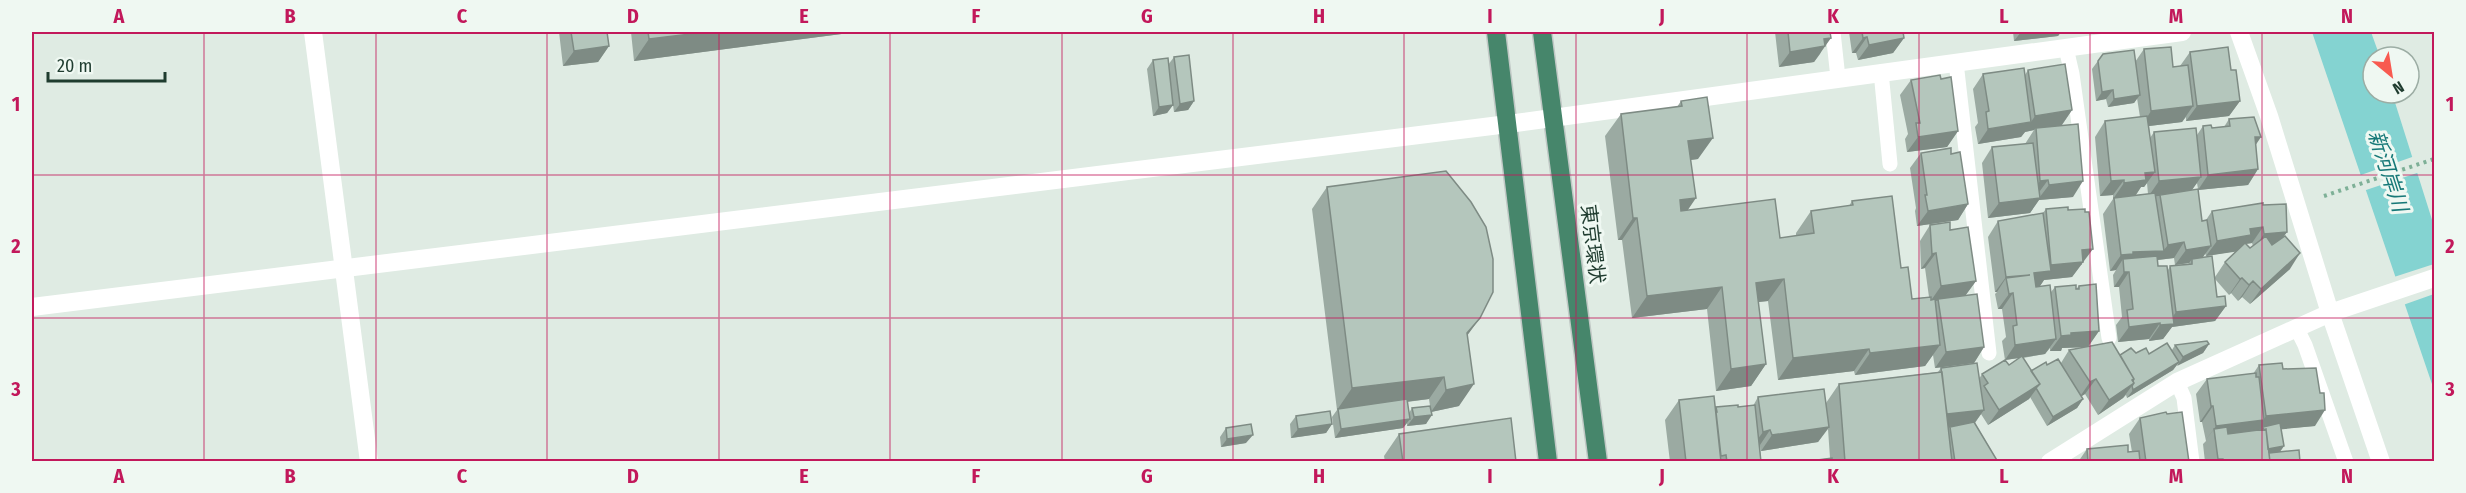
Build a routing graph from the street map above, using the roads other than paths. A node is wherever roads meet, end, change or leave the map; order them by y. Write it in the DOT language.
graph roads {
  1 [pos="313,32"];
  2 [pos="1496,32"];
  3 [pos="1542,32"];
  4 [pos="1833,32"];
  5 [pos="2182,32"];
  6 [pos="2239,32"];
  7 [pos="2084,38"];
  8 [pos="2066,48"];
  9 [pos="1956,62"];
  10 [pos="1881,72"];
  11 [pos="1838,78"];
  12 [pos="1554,117"];
  13 [pos="1508,124"];
  14 [pos="1890,164"];
  15 [pos="343,268"];
  16 [pos="2434,278"];
  17 [pos="32,307"];
  18 [pos="2336,311"];
  19 [pos="2297,329"];
  20 [pos="2109,338"];
  21 [pos="1989,353"];
  22 [pos="2177,382"];
  23 [pos="2345,461"];
  24 [pos="369,462"];
  25 [pos="1548,462"];
  26 [pos="1598,462"];
  27 [pos="2050,462"];
  28 [pos="2192,462"];
  29 [pos="2381,462"];
  1 -- 15 [label="street"];
  2 -- 13 [label="highway"];
  3 -- 12 [label="highway, 東京環状"];
  4 -- 11 [label="lane"];
  5 -- 7 [label="street"];
  6 -- 18 [label="street"];
  7 -- 8 [label="street"];
  8 -- 9 [label="street"];
  8 -- 20 [label="lane"];
  9 -- 10 [label="street"];
  9 -- 21 [label="lane"];
  10 -- 11 [label="street"];
  10 -- 14 [label="lane"];
  11 -- 12 [label="street"];
  12 -- 13 [label="street"];
  12 -- 26 [label="highway, 東京環状"];
  13 -- 15 [label="street"];
  13 -- 25 [label="highway"];
  15 -- 17 [label="street"];
  15 -- 24 [label="street"];
  16 -- 18 [label="street"];
  18 -- 19 [label="street"];
  18 -- 29 [label="street"];
  19 -- 22 [label="street"];
  19 -- 23 [label="lane"];
  22 -- 27 [label="street"];
  22 -- 28 [label="lane"];
}
